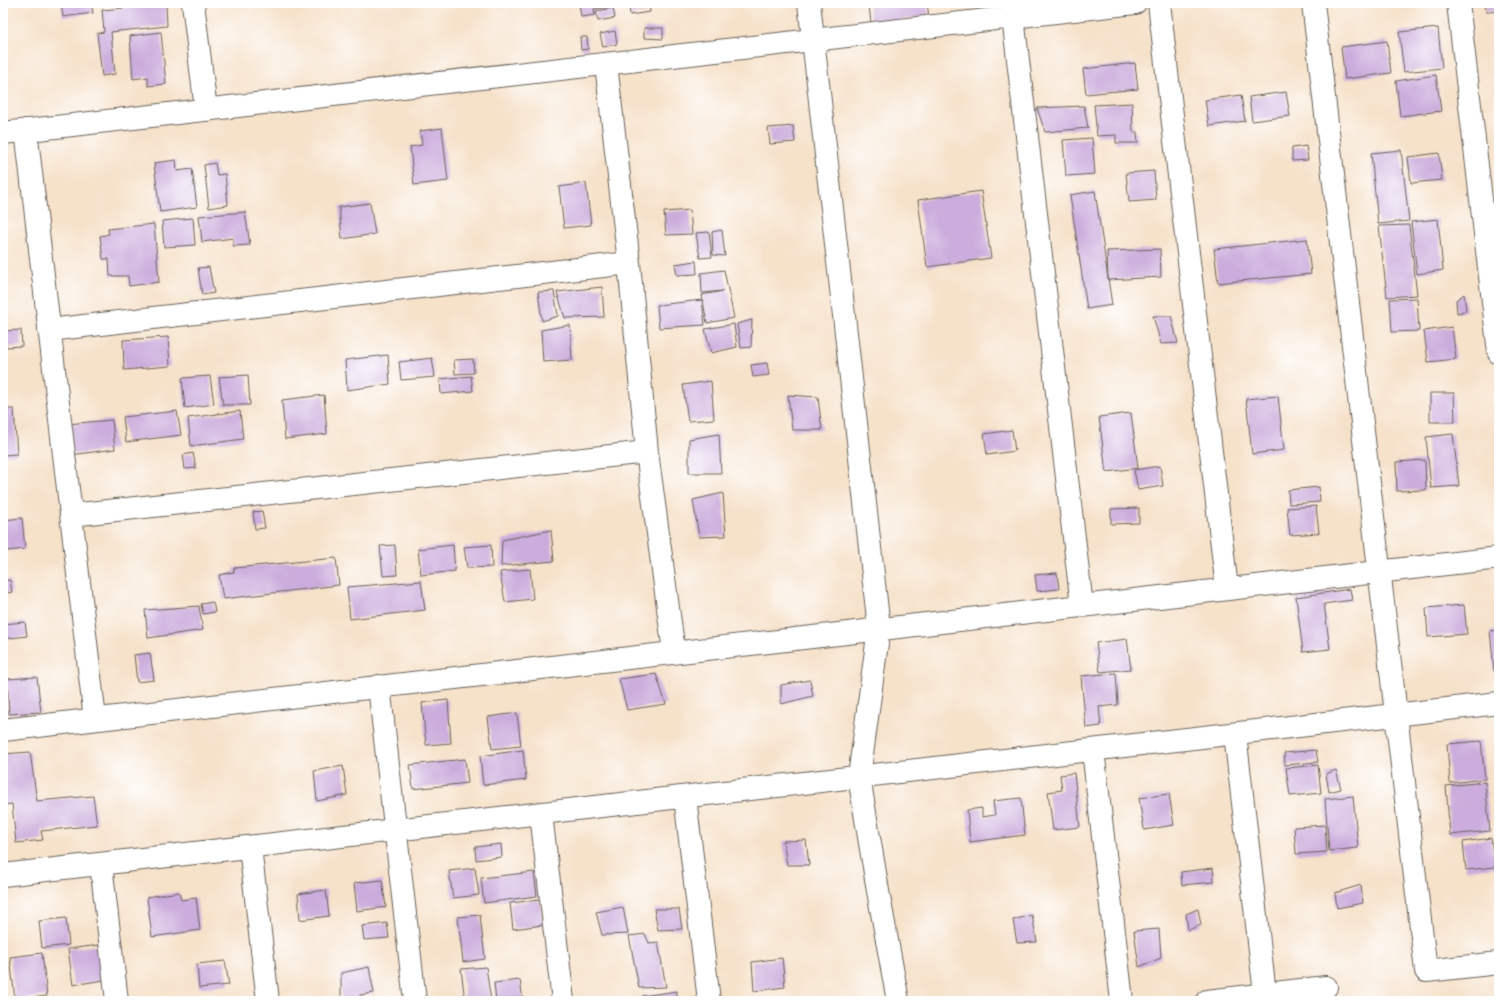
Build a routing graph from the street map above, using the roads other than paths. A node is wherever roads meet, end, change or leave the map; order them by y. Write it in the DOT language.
graph roads {
  1 [pos="194,3"];
  2 [pos="809,3"];
  3 [pos="1135,3"];
  4 [pos="1159,3"];
  5 [pos="1313,3"];
  6 [pos="1458,3"];
  7 [pos="1013,17"];
  8 [pos="814,40"];
  9 [pos="606,64"];
  10 [pos="206,110"];
  11 [pos="26,130"];
  12 [pos="3,133"];
  13 [pos="629,263"];
  14 [pos="49,330"];
  15 [pos="1499,353"];
  16 [pos="647,452"];
  17 [pos="71,515"];
  18 [pos="1499,558"];
  19 [pos="1379,571"];
  20 [pos="1227,589"];
  21 [pos="1082,606"];
  22 [pos="879,628"];
  23 [pos="674,652"];
  24 [pos="379,686"];
  25 [pos="1499,703"];
  26 [pos="1396,715"];
  27 [pos="94,719"];
  28 [pos="3,730"];
  29 [pos="1235,734"];
  30 [pos="1093,750"];
  31 [pos="859,777"];
  32 [pos="685,797"];
  33 [pos="541,814"];
  34 [pos="395,830"];
  35 [pos="250,847"];
  36 [pos="101,864"];
  37 [pos="3,875"];
  38 [pos="1499,963"];
  39 [pos="1326,987"];
  40 [pos="1265,994"];
  41 [pos="117,1001"];
  42 [pos="268,1001"];
  43 [pos="415,1001"];
  44 [pos="563,1001"];
  45 [pos="709,1001"];
  46 [pos="898,1001"];
  47 [pos="1122,1001"];
  48 [pos="1207,1001"];
  1 -- 10 [label="street"];
  2 -- 8 [label="street"];
  3 -- 7 [label="street"];
  4 -- 20 [label="street"];
  5 -- 19 [label="street"];
  6 -- 15 [label="street"];
  7 -- 8 [label="street"];
  7 -- 21 [label="street"];
  8 -- 9 [label="street"];
  8 -- 22 [label="street"];
  9 -- 10 [label="street"];
  9 -- 13 [label="street"];
  10 -- 11 [label="street"];
  11 -- 12 [label="street"];
  11 -- 14 [label="street"];
  13 -- 14 [label="street"];
  13 -- 16 [label="street"];
  14 -- 17 [label="street"];
  16 -- 17 [label="street"];
  16 -- 23 [label="street"];
  17 -- 27 [label="street"];
  18 -- 19 [label="street"];
  19 -- 20 [label="street"];
  19 -- 26 [label="street"];
  20 -- 21 [label="street"];
  21 -- 22 [label="street"];
  22 -- 23 [label="street"];
  22 -- 31 [label="street"];
  23 -- 24 [label="street"];
  24 -- 27 [label="street"];
  24 -- 34 [label="street"];
  25 -- 26 [label="street"];
  26 -- 29 [label="street"];
  26 -- 38 [label="street"];
  27 -- 28 [label="street"];
  29 -- 30 [label="street"];
  29 -- 40 [label="street"];
  30 -- 31 [label="street"];
  30 -- 47 [label="street"];
  31 -- 32 [label="street"];
  31 -- 46 [label="street"];
  32 -- 33 [label="street"];
  32 -- 45 [label="street"];
  33 -- 34 [label="street"];
  33 -- 44 [label="street"];
  34 -- 35 [label="street"];
  34 -- 43 [label="street"];
  35 -- 36 [label="street"];
  35 -- 42 [label="street"];
  36 -- 37 [label="street"];
  36 -- 41 [label="street"];
  39 -- 40 [label="street"];
  40 -- 48 [label="street"];
}
